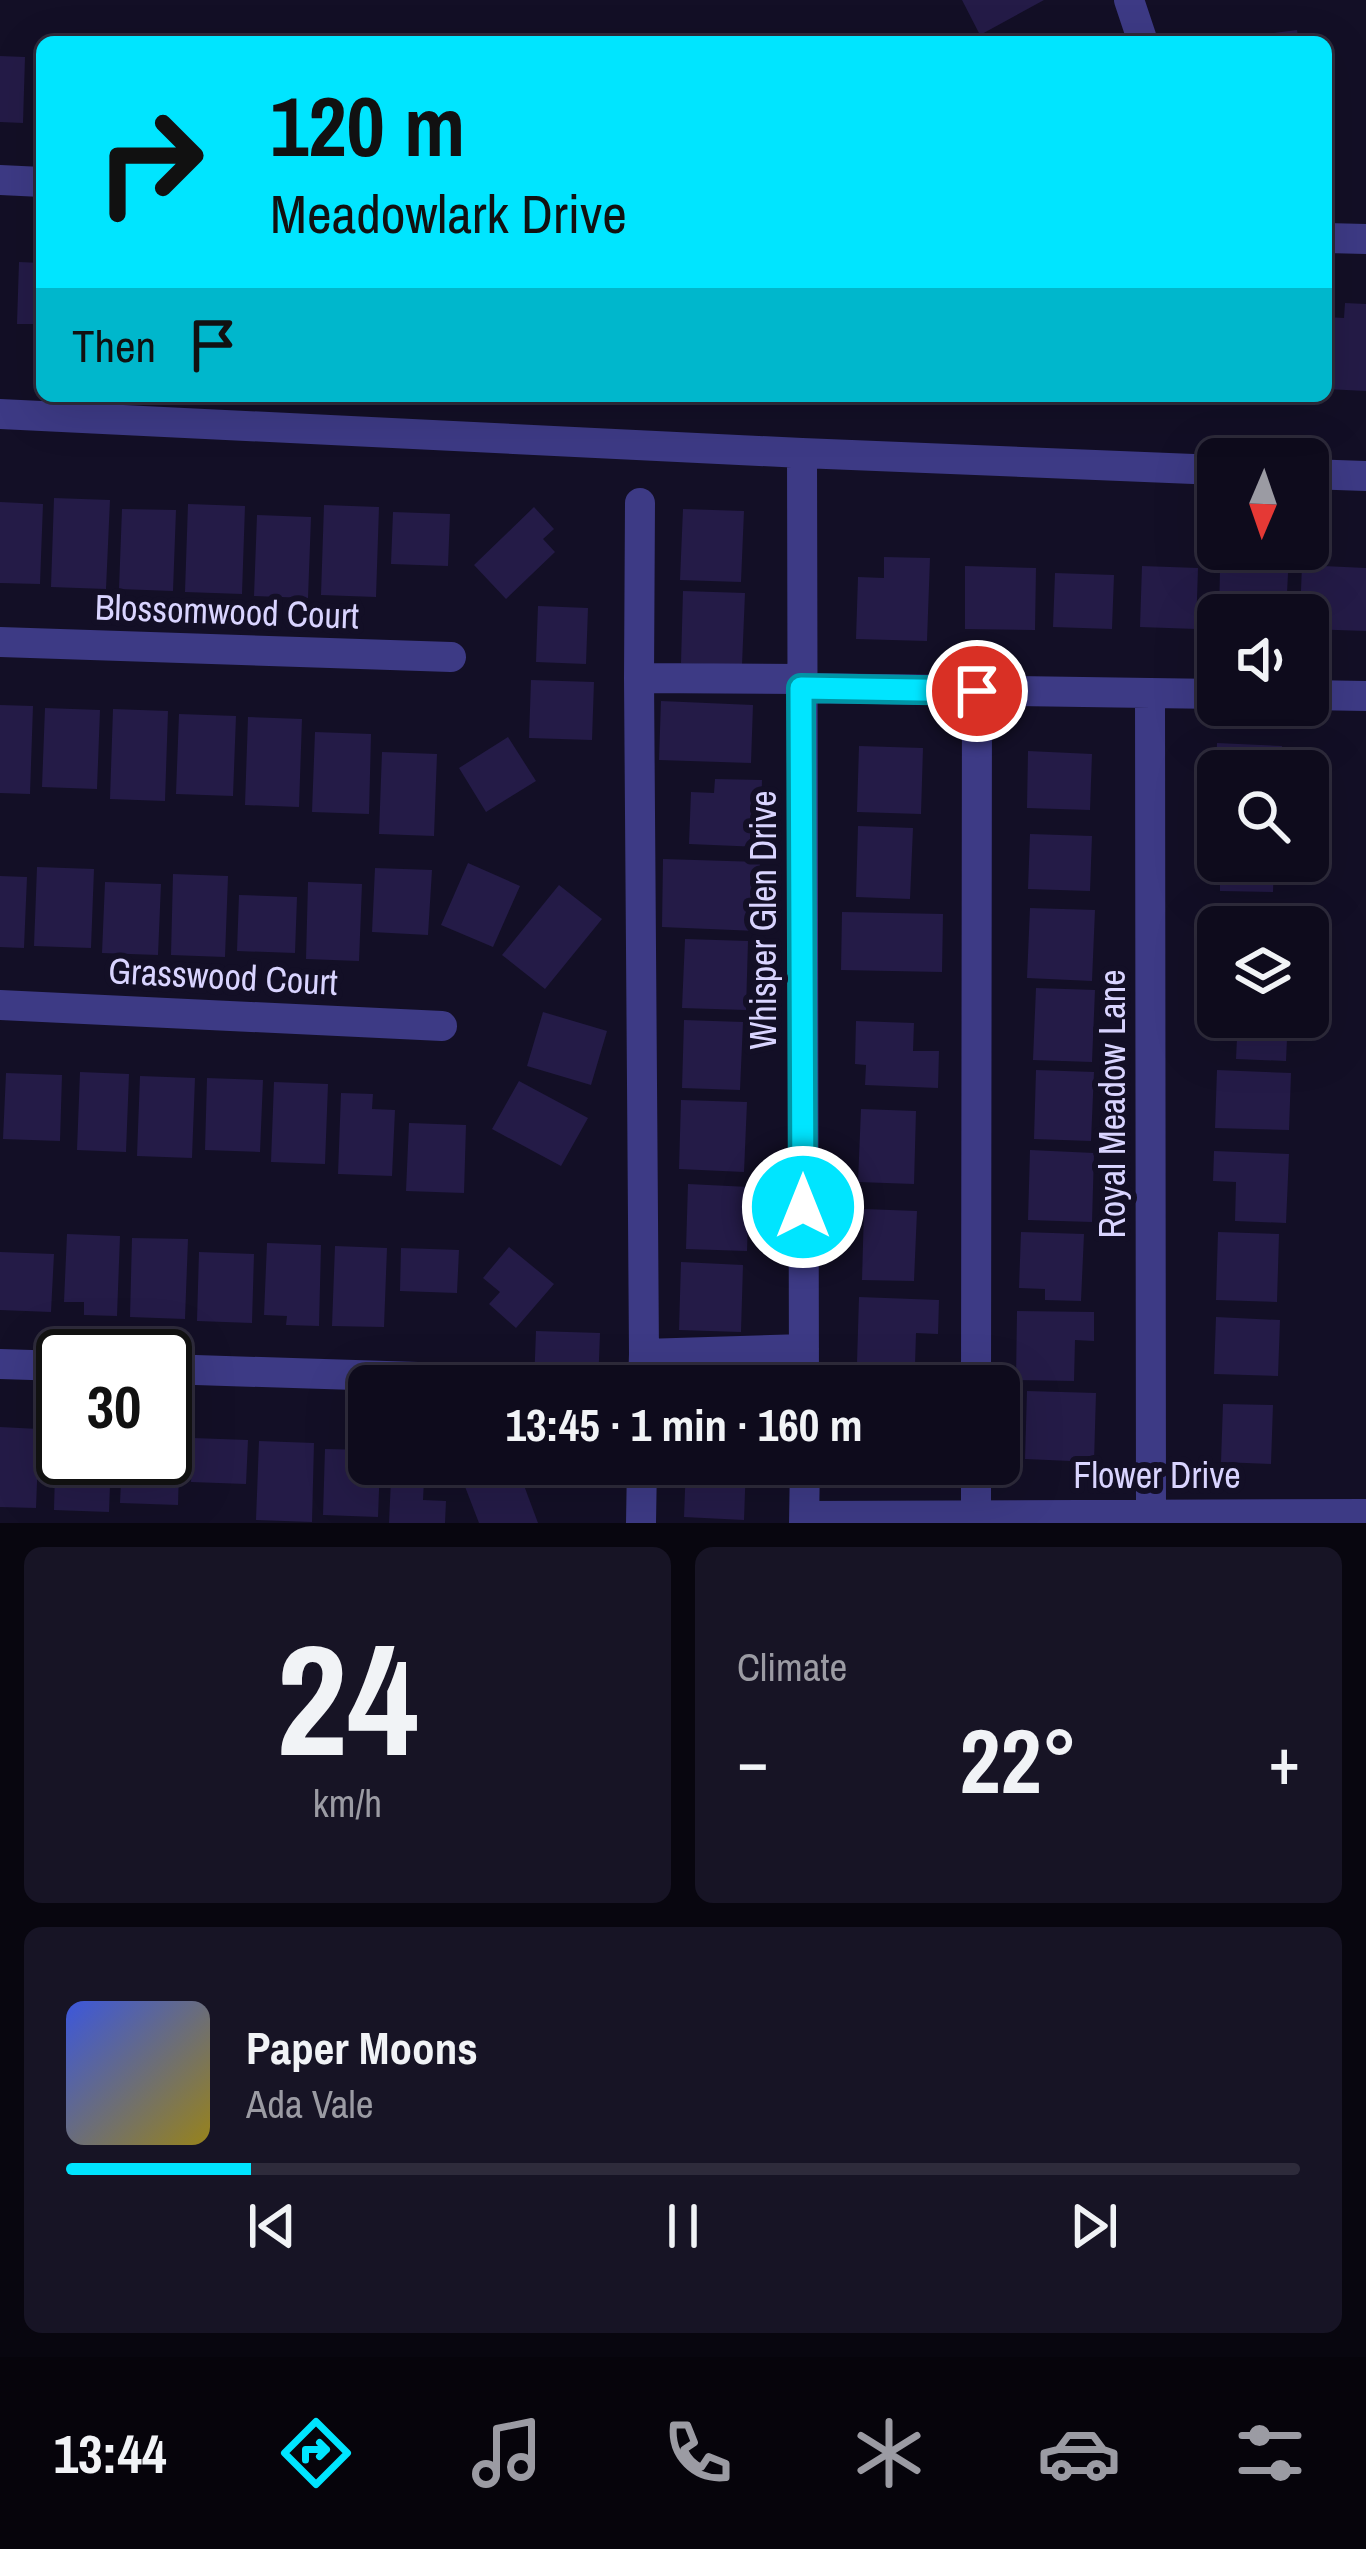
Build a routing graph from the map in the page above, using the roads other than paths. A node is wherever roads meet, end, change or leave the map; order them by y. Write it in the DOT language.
graph roads {
  1 [pos="1129,0"];
  2 [pos="1141,36"];
  3 [pos="0,180"];
  4 [pos="36,182"];
  5 [pos="1332,238"];
  6 [pos="1366,239"];
  7 [pos="0,414"];
  8 [pos="802,453"];
  9 [pos="1197,469"];
  10 [pos="1329,475"];
  11 [pos="1366,476"];
  12 [pos="640,503"];
  13 [pos="0,642"];
  14 [pos="451,658"];
  15 [pos="639,678"];
  16 [pos="801,684"];
  17 [pos="977,691"];
  18 [pos="1150,693"];
  19 [pos="1197,694"];
  20 [pos="1329,695"];
  21 [pos="1366,696"];
  22 [pos="0,1005"];
  23 [pos="442,1026"];
  24 [pos="804,1349"];
  25 [pos="644,1354"];
  26 [pos="0,1364"];
  27 [pos="36,1365"];
  28 [pos="644,1365"];
  29 [pos="804,1365"];
  30 [pos="976,1365"];
  31 [pos="192,1370"];
  32 [pos="348,1375"];
  33 [pos="642,1485"];
  34 [pos="805,1485"];
  35 [pos="976,1485"];
  36 [pos="1151,1514"];
  37 [pos="1366,1514"];
  38 [pos="976,1515"];
  39 [pos="805,1519"];
  40 [pos="641,1523"];
  1 -- 2 [label="street"];
  3 -- 4 [label="street"];
  5 -- 6 [label="street"];
  7 -- 8 [label="street"];
  8 -- 9 [label="street"];
  8 -- 16 [label="street, Whisper Glen Drive"];
  10 -- 11 [label="street"];
  12 -- 15 [label="street"];
  13 -- 14 [label="street, Blossomwood Court"];
  15 -- 16 [label="street"];
  15 -- 25 [label="street"];
  16 -- 17 [label="street"];
  16 -- 24 [label="street, Whisper Glen Drive"];
  17 -- 18 [label="street"];
  17 -- 30 [label="street"];
  18 -- 19 [label="street"];
  18 -- 36 [label="street, Royal Meadow Lane"];
  20 -- 21 [label="street"];
  22 -- 23 [label="street, Grasswood Court"];
  24 -- 25 [label="street"];
  24 -- 29 [label="street, Whisper Glen Drive"];
  25 -- 28 [label="street"];
  26 -- 27 [label="street"];
  31 -- 32 [label="street"];
  33 -- 40 [label="street"];
  34 -- 39 [label="street"];
  35 -- 38 [label="street"];
  36 -- 37 [label="street, Flower Drive"];
  36 -- 38 [label="street, Flower Drive"];
  38 -- 39 [label="street, Flower Drive"];
}
